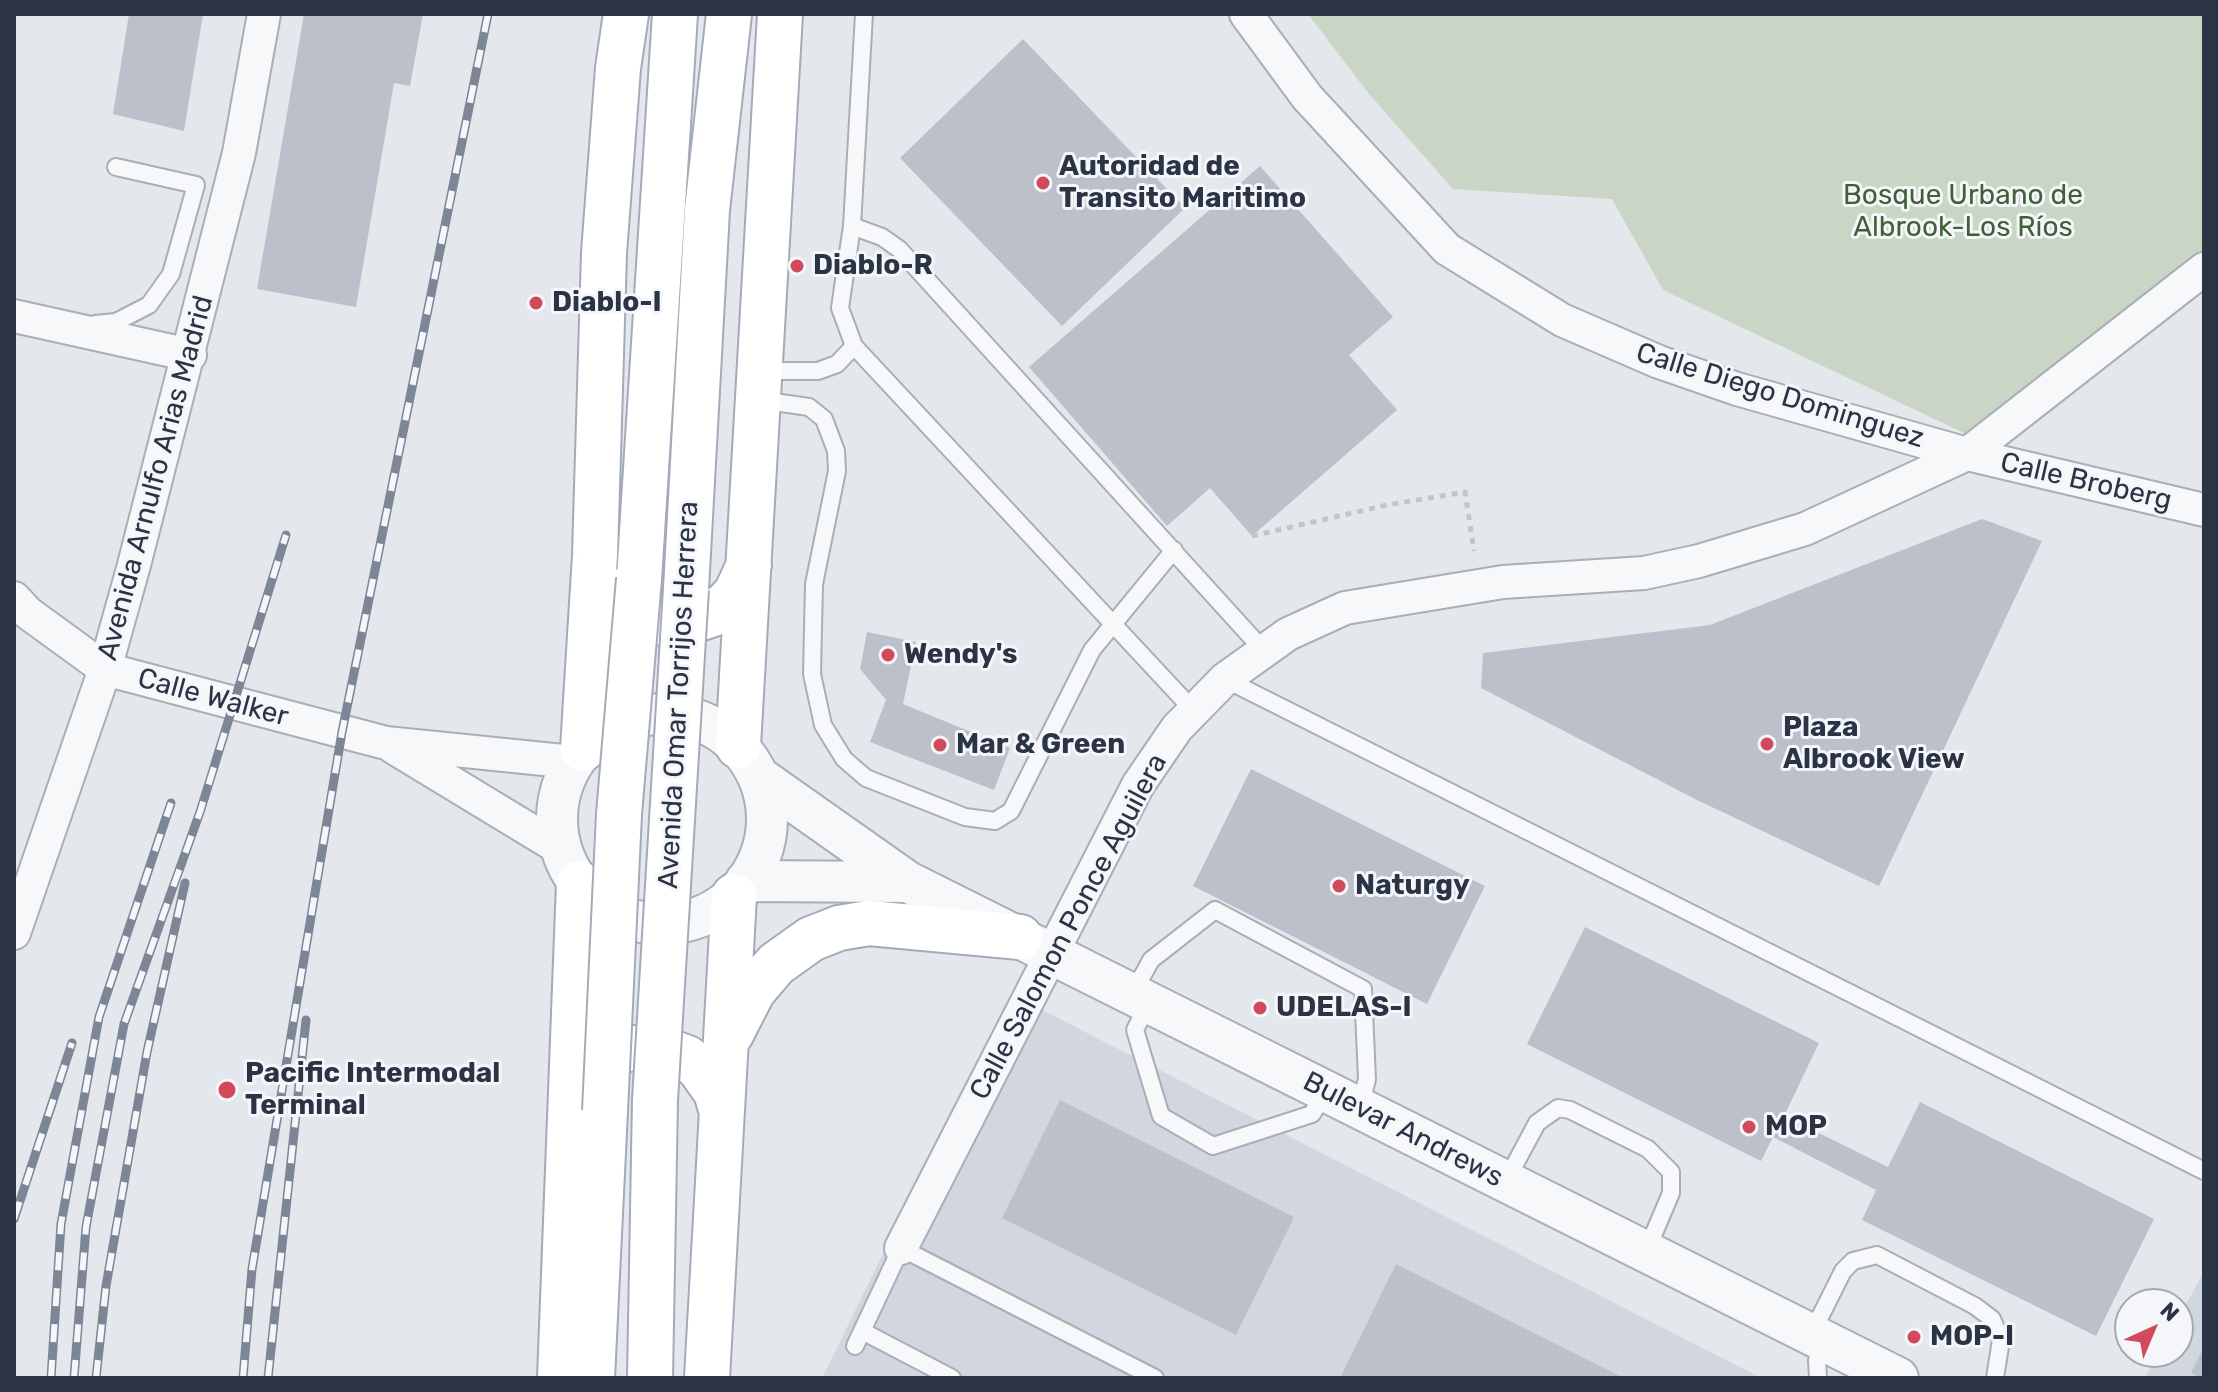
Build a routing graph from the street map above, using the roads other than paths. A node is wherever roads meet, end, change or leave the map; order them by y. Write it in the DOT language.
graph roads {
  1 [pos="264,14"];
  2 [pos="626,14"];
  3 [pos="675,14"];
  4 [pos="729,14"];
  5 [pos="780,14"];
  6 [pos="864,14"];
  7 [pos="1246,14"];
  8 [pos="116,167"];
  9 [pos="852,226"];
  10 [pos="2204,269"];
  11 [pos="14,316"];
  12 [pos="65,326"];
  13 [pos="854,346"];
  14 [pos="190,355"];
  15 [pos="758,385"];
  16 [pos="1967,454"];
  17 [pos="2204,510"];
  18 [pos="1174,550"];
  19 [pos="595,555"];
  20 [pos="749,564"];
  21 [pos="14,598"];
  22 [pos="1116,624"];
  23 [pos="1264,651"];
  24 [pos="105,669"];
  25 [pos="1225,679"];
  26 [pos="1194,711"];
  27 [pos="386,743"];
  28 [pos="578,756"];
  29 [pos="748,762"];
  30 [pos="570,866"];
  31 [pos="908,882"];
  32 [pos="740,889"];
  33 [pos="14,933"];
  34 [pos="1036,945"];
  35 [pos="1141,998"];
  36 [pos="727,1044"];
  37 [pos="1343,1099"];
  38 [pos="720,1106"];
  39 [pos="588,1108"];
  40 [pos="2204,1171"];
  41 [pos="1506,1181"];
  42 [pos="901,1248"];
  43 [pos="1646,1252"];
  44 [pos="1818,1351"];
  45 [pos="560,1378"];
  46 [pos="592,1378"];
  47 [pos="650,1378"];
  48 [pos="707,1378"];
  49 [pos="952,1378"];
  50 [pos="1155,1378"];
  51 [pos="1898,1378"];
  52 [pos="1995,1378"];
  1 -- 14 [label="street, Avenida Arnulfo Arias Madrid"];
  2 -- 19 [label="main road"];
  3 -- 39 [label="main road, Avenida Omar Torrijos Herrera, bridge"];
  4 -- 47 [label="main road, Avenida Omar Torrijos Herrera, bridge"];
  5 -- 15 [label="main road"];
  6 -- 9 [label="lane"];
  7 -- 16 [label="street, Calle Diego Dominguez"];
  8 -- 12 [label="lane"];
  9 -- 13 [label="lane"];
  9 -- 18 [label="lane"];
  10 -- 16 [label="street, Calle Salomon Ponce Aguilera"];
  11 -- 12 [label="street"];
  12 -- 14 [label="street"];
  13 -- 15 [label="lane"];
  13 -- 22 [label="lane"];
  14 -- 24 [label="street, Avenida Arnulfo Arias Madrid"];
  15 -- 20 [label="main road"];
  15 -- 22 [label="lane"];
  16 -- 17 [label="street, Calle Broberg"];
  16 -- 23 [label="street, Calle Salomon Ponce Aguilera"];
  18 -- 22 [label="lane"];
  18 -- 23 [label="lane"];
  19 -- 20 [label="main road"];
  19 -- 28 [label="main road"];
  20 -- 29 [label="main road"];
  21 -- 24 [label="street, Calle Walker"];
  22 -- 26 [label="lane"];
  23 -- 25 [label="street, Calle Salomon Ponce Aguilera"];
  24 -- 27 [label="street, Calle Walker"];
  24 -- 33 [label="street, Avenida Arnulfo Arias Madrid"];
  25 -- 26 [label="street, Calle Salomon Ponce Aguilera"];
  25 -- 40 [label="lane"];
  26 -- 34 [label="street, Calle Salomon Ponce Aguilera"];
  27 -- 28 [label="street, Calle Walker"];
  27 -- 30 [label="street, Calle Walker"];
  28 -- 29 [label="street"];
  28 -- 30 [label="street"];
  29 -- 31 [label="street, Bulevar Andrews"];
  29 -- 32 [label="street"];
  30 -- 32 [label="street"];
  30 -- 39 [label="main road"];
  31 -- 32 [label="street, Bulevar Andrews"];
  31 -- 34 [label="street, Bulevar Andrews"];
  32 -- 36 [label="main road"];
  34 -- 35 [label="street, Bulevar Andrews"];
  34 -- 36 [label="main road"];
  34 -- 42 [label="street, Calle Salomon Ponce Aguilera"];
  35 -- 37 [label="street, Bulevar Andrews"];
  35 -- 37 [label="lane"];
  35 -- 37 [label="lane"];
  36 -- 38 [label="main road"];
  37 -- 41 [label="street, Bulevar Andrews"];
  38 -- 39 [label="main road"];
  38 -- 48 [label="main road"];
  39 -- 45 [label="main road"];
  39 -- 46 [label="main road, Avenida Omar Torrijos Herrera"];
  41 -- 43 [label="street, Bulevar Andrews"];
  41 -- 43 [label="lane"];
  42 -- 49 [label="lane"];
  42 -- 50 [label="lane"];
  43 -- 44 [label="street, Bulevar Andrews"];
  44 -- 51 [label="street, Bulevar Andrews"];
  44 -- 52 [label="lane"];
}
